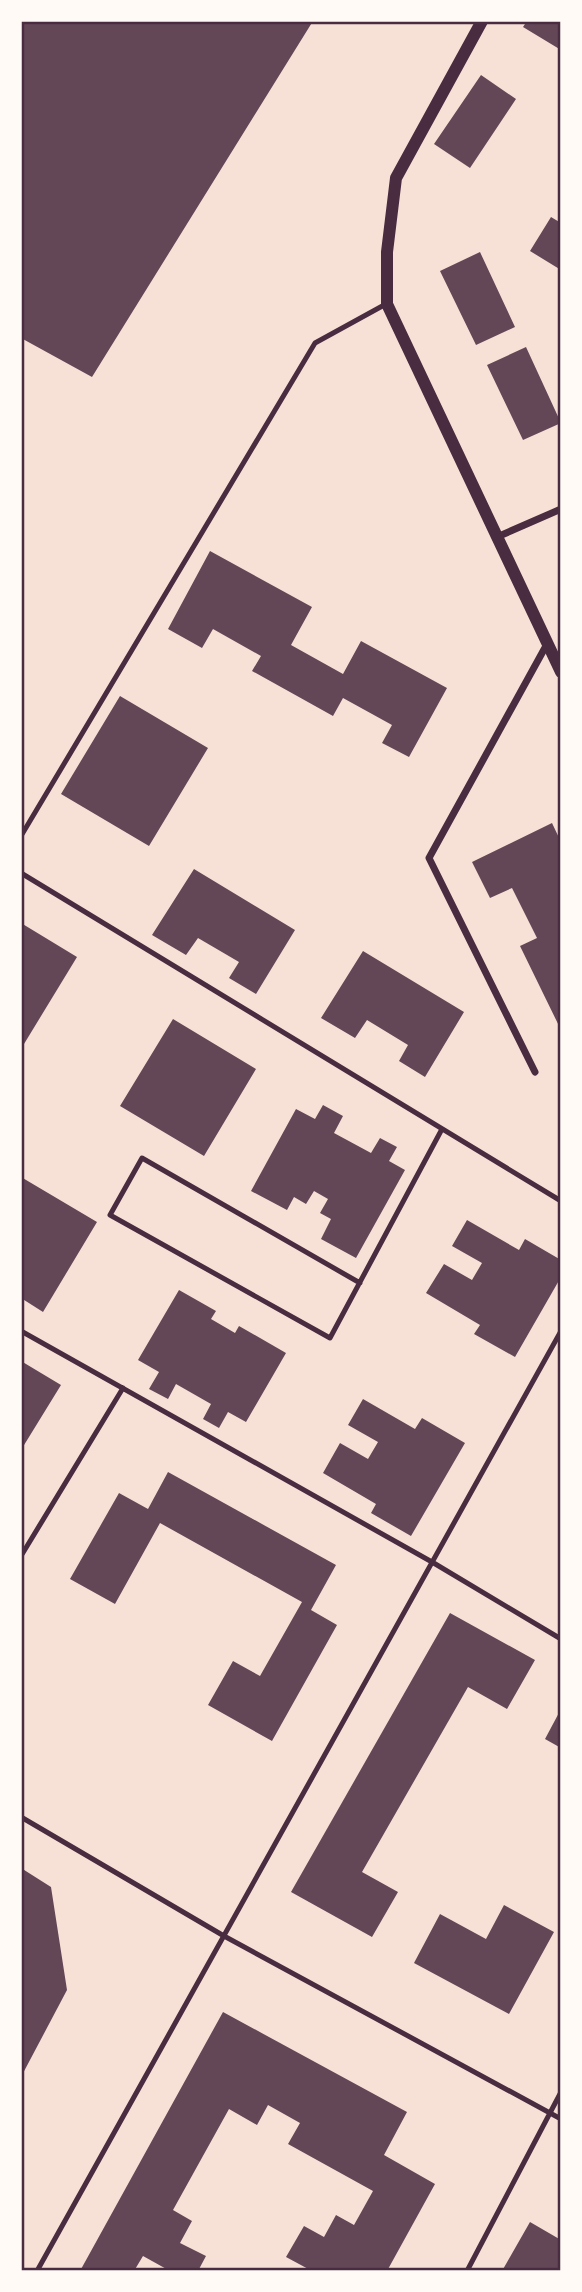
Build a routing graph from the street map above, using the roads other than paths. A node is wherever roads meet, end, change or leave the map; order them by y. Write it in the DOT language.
graph roads {
  1 [pos="482,21"];
  2 [pos="387,304"];
  3 [pos="561,509"];
  4 [pos="497,537"];
  5 [pos="547,643"];
  6 [pos="561,672"];
  7 [pos="21,836"];
  8 [pos="21,873"];
  9 [pos="536,1072"];
  10 [pos="442,1129"];
  11 [pos="561,1201"];
  12 [pos="360,1283"];
  13 [pos="21,1331"];
  14 [pos="561,1331"];
  15 [pos="123,1388"];
  16 [pos="21,1556"];
  17 [pos="432,1562"];
  18 [pos="561,1639"];
  19 [pos="21,1817"];
  20 [pos="224,1936"];
  21 [pos="561,2092"];
  22 [pos="550,2114"];
  23 [pos="561,2119"];
  24 [pos="37,2271"];
  25 [pos="467,2271"];
  1 -- 2 [label="street"];
  2 -- 4 [label="street"];
  2 -- 7 [label="lane"];
  3 -- 4 [label="street"];
  4 -- 5 [label="street"];
  5 -- 6 [label="street"];
  5 -- 9 [label="street"];
  8 -- 10 [label="lane"];
  10 -- 11 [label="lane"];
  10 -- 12 [label="lane"];
  12 -- 12 [label="lane"];
  13 -- 15 [label="lane"];
  14 -- 17 [label="lane"];
  15 -- 16 [label="lane"];
  15 -- 17 [label="lane"];
  17 -- 18 [label="lane"];
  17 -- 20 [label="lane"];
  19 -- 20 [label="lane"];
  20 -- 22 [label="lane"];
  20 -- 24 [label="lane"];
  21 -- 22 [label="lane"];
  22 -- 23 [label="lane"];
  22 -- 25 [label="lane"];
}
